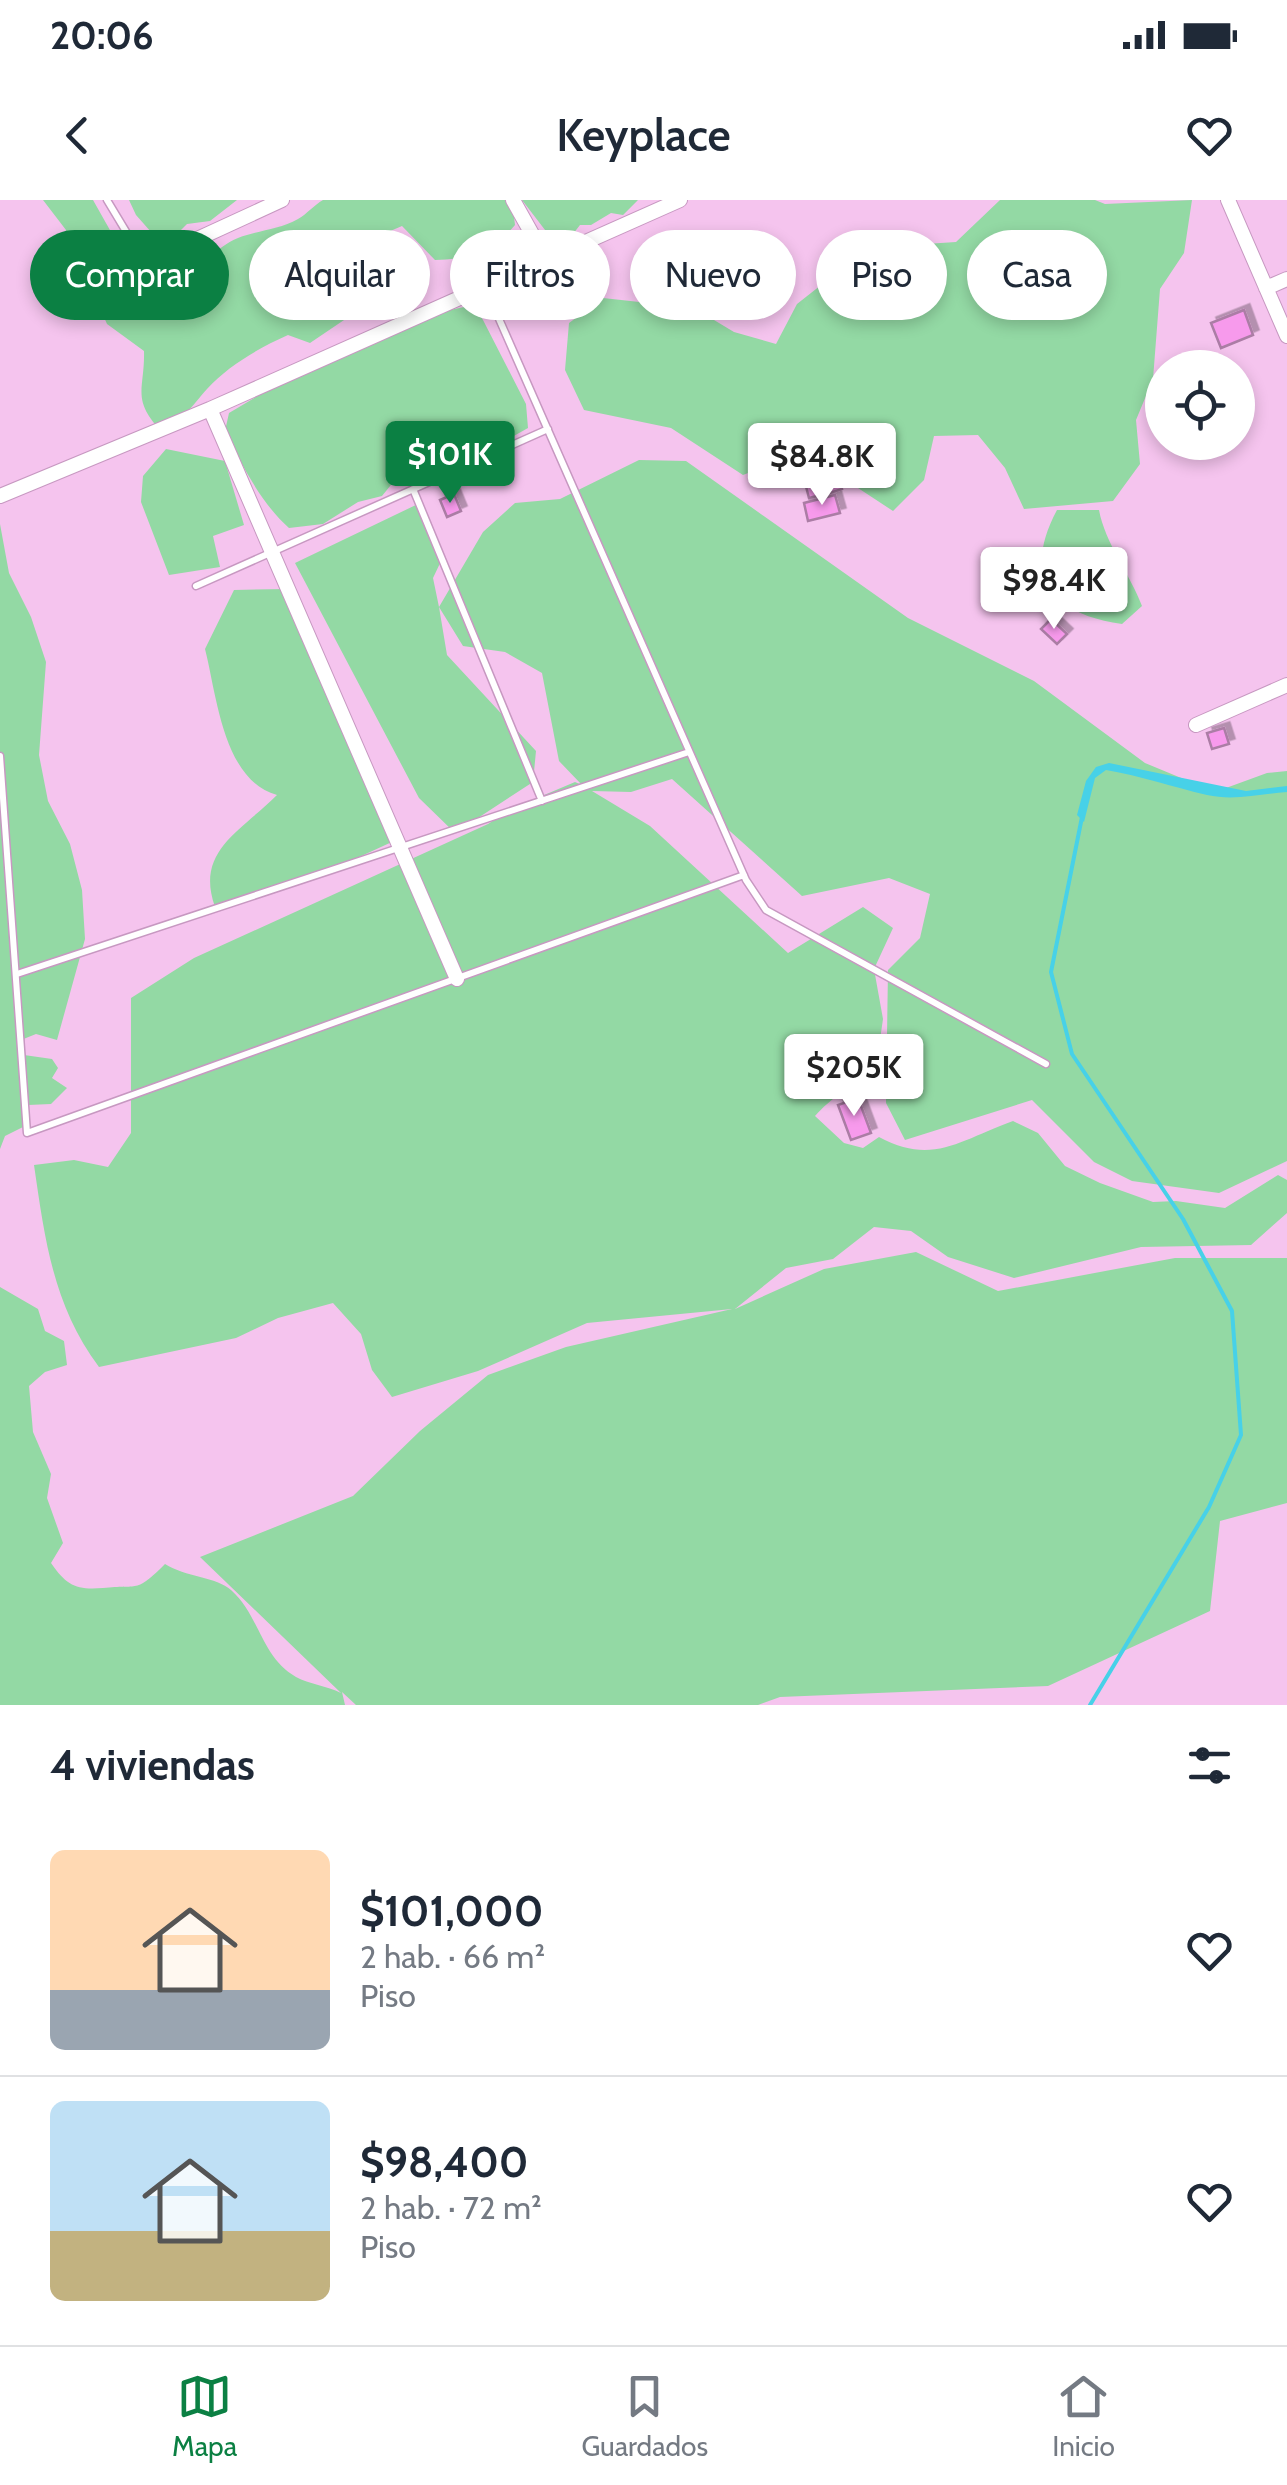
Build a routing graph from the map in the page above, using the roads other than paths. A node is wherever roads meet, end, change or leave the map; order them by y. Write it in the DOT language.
graph roads {
  1 [pos="107,200"];
  2 [pos="282,200"];
  3 [pos="513,200"];
  4 [pos="680,200"];
  5 [pos="1228,200"];
  6 [pos="125,230"];
  7 [pos="216,230"];
  8 [pos="530,230"];
  9 [pos="610,231"];
  10 [pos="1287,279"];
  11 [pos="1266,288"];
  12 [pos="450,301"];
  13 [pos="499,320"];
  14 [pos="1287,336"];
  15 [pos="210,408"];
  16 [pos="548,429"];
  17 [pos="412,489"];
  18 [pos="0,496"];
  19 [pos="272,552"];
  20 [pos="196,586"];
  21 [pos="1287,685"];
  22 [pos="1196,725"];
  23 [pos="690,752"];
  24 [pos="0,756"];
  25 [pos="542,800"];
  26 [pos="400,848"];
  27 [pos="744,875"];
  28 [pos="16,974"];
  29 [pos="456,979"];
  30 [pos="1046,1064"];
  1 -- 6 [label="lane"];
  2 -- 7 [label="street"];
  3 -- 8 [label="street"];
  4 -- 9 [label="street"];
  5 -- 11 [label="street"];
  10 -- 11 [label="street"];
  11 -- 14 [label="street"];
  12 -- 15 [label="street"];
  13 -- 16 [label="lane"];
  15 -- 18 [label="street"];
  15 -- 19 [label="street"];
  16 -- 17 [label="lane"];
  16 -- 23 [label="lane"];
  17 -- 19 [label="lane"];
  17 -- 25 [label="lane"];
  19 -- 20 [label="lane"];
  19 -- 26 [label="street"];
  21 -- 22 [label="street"];
  23 -- 25 [label="lane"];
  23 -- 27 [label="lane"];
  24 -- 28 [label="lane"];
  25 -- 26 [label="lane"];
  26 -- 28 [label="lane"];
  26 -- 29 [label="street"];
  27 -- 29 [label="lane"];
  27 -- 30 [label="lane"];
  28 -- 29 [label="lane"];
}
